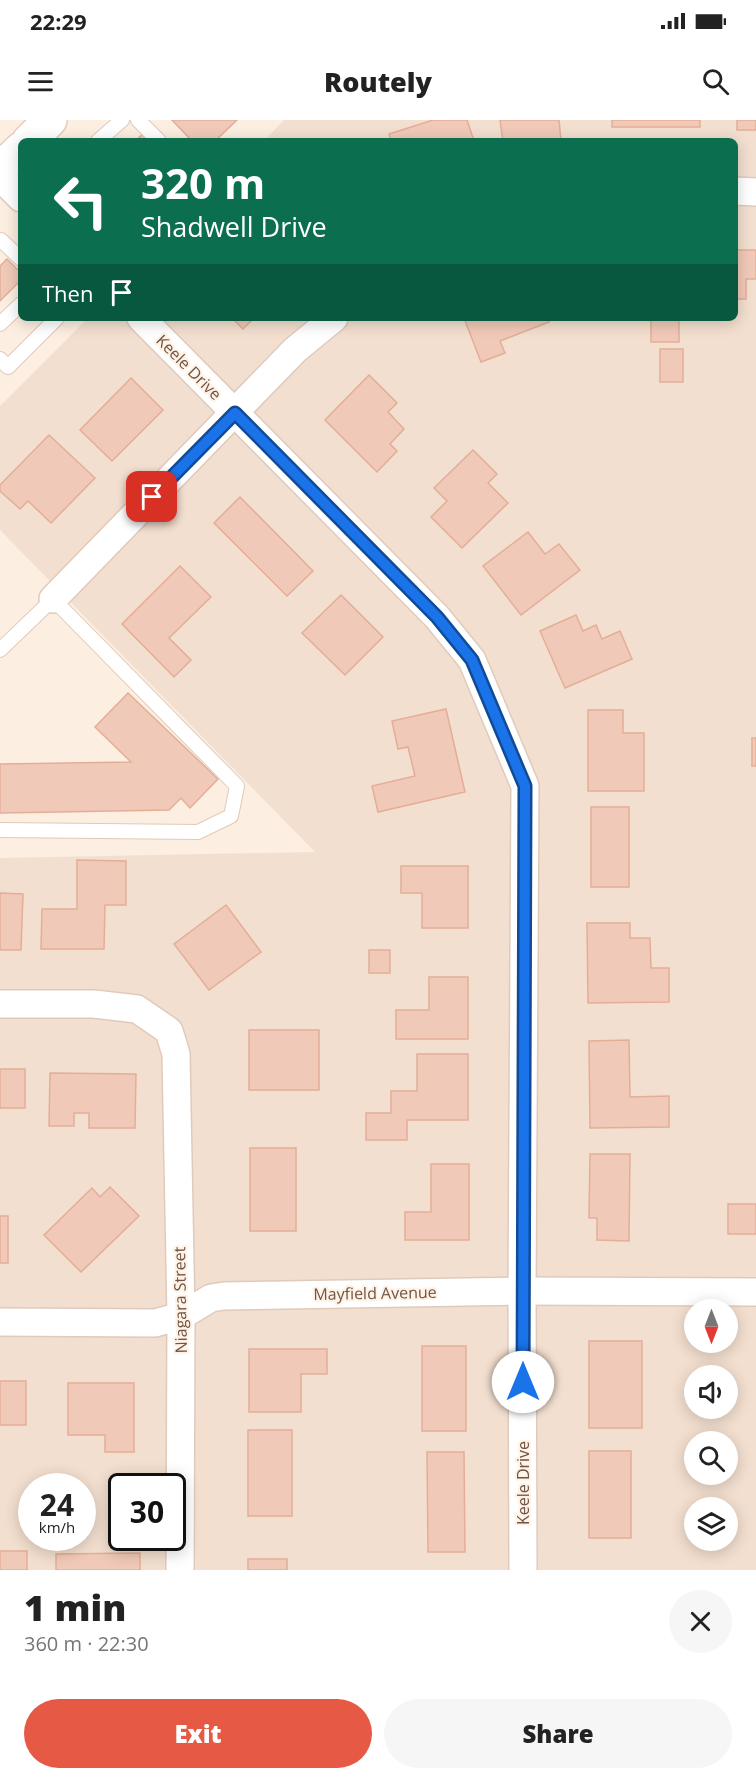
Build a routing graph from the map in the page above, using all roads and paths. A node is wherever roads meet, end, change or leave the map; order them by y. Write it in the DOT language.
graph roads {
  1 [pos="122,120"];
  2 [pos="138,120"];
  3 [pos="101,138"];
  4 [pos="156,138"];
  5 [pos="18,153"];
  6 [pos="0,169"];
  7 [pos="0,177"];
  8 [pos="738,191"];
  9 [pos="756,192"];
  10 [pos="18,195"];
  11 [pos="0,241"];
  12 [pos="18,256"];
  13 [pos="18,307"];
  14 [pos="54,321"];
  15 [pos="144,321"];
  16 [pos="330,321"];
  17 [pos="0,324"];
  18 [pos="0,358"];
  19 [pos="235,413"];
  20 [pos="53,599"];
  21 [pos="0,650"];
  22 [pos="0,830"];
  23 [pos="0,1004"];
  24 [pos="522,1291"];
  25 [pos="756,1292"];
  26 [pos="181,1316"];
  27 [pos="0,1322"];
  28 [pos="180,1570"];
  29 [pos="523,1570"];
  1 -- 3 [label="lane"];
  2 -- 4 [label="lane"];
  5 -- 6 [label="main road"];
  7 -- 10 [label="street"];
  8 -- 9 [label="street"];
  11 -- 12 [label="lane"];
  13 -- 17 [label="lane"];
  14 -- 18 [label="lane"];
  15 -- 19 [label="street, Keele Drive"];
  16 -- 19 [label="street"];
  19 -- 20 [label="street"];
  19 -- 24 [label="street, Keele Drive"];
  20 -- 21 [label="lane"];
  20 -- 22 [label="lane"];
  23 -- 26 [label="street, Niagara Street"];
  24 -- 25 [label="street, Mayfield Avenue"];
  24 -- 26 [label="street, Mayfield Avenue"];
  24 -- 29 [label="street, Keele Drive"];
  26 -- 27 [label="street, Mayfield Avenue"];
  26 -- 28 [label="street, Niagara Street"];
}
